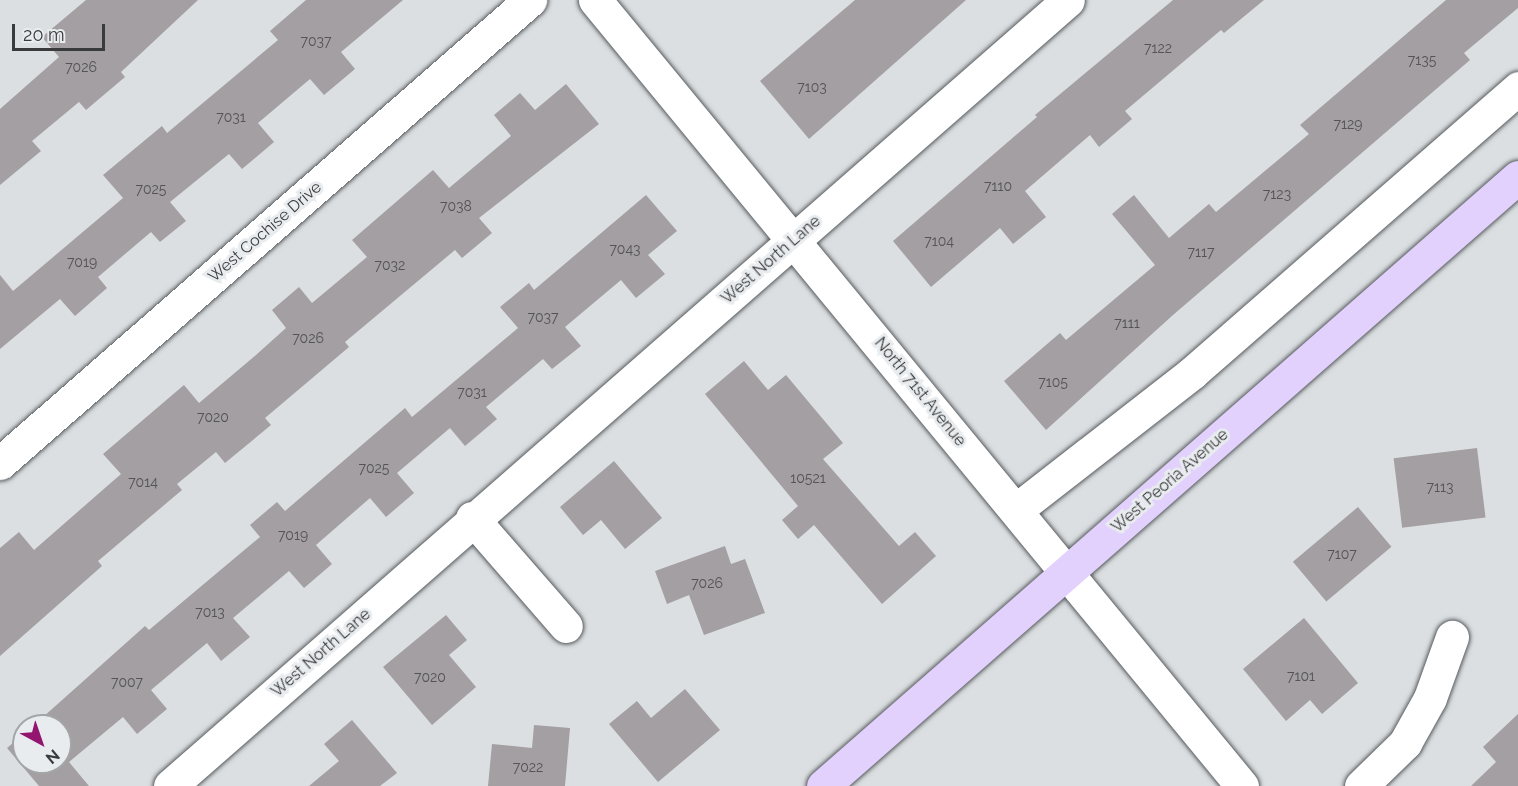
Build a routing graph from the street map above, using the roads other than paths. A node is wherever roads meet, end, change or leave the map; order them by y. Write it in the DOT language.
graph roads {
  1 [pos="530,0"];
  2 [pos="595,0"];
  3 [pos="1068,0"];
  4 [pos="1518,88"];
  5 [pos="1518,177"];
  6 [pos="795,239"];
  7 [pos="0,463"];
  8 [pos="1016,510"];
  9 [pos="472,518"];
  10 [pos="1066,571"];
  11 [pos="566,626"];
  12 [pos="1452,637"];
  13 [pos="170,786"];
  14 [pos="823,786"];
  15 [pos="1242,786"];
  16 [pos="1361,786"];
  1 -- 7 [label="street, West Cochise Drive"];
  2 -- 6 [label="street, North 71st Avenue"];
  3 -- 6 [label="street, West North Lane"];
  4 -- 8 [label="street"];
  5 -- 10 [label="main road, West Peoria Avenue"];
  6 -- 8 [label="street, North 71st Avenue"];
  6 -- 9 [label="street, West North Lane"];
  8 -- 10 [label="street, North 71st Avenue"];
  9 -- 11 [label="street"];
  9 -- 13 [label="street, West North Lane"];
  10 -- 14 [label="main road, West Peoria Avenue"];
  10 -- 15 [label="street, North 71st Avenue"];
  12 -- 16 [label="street"];
}
